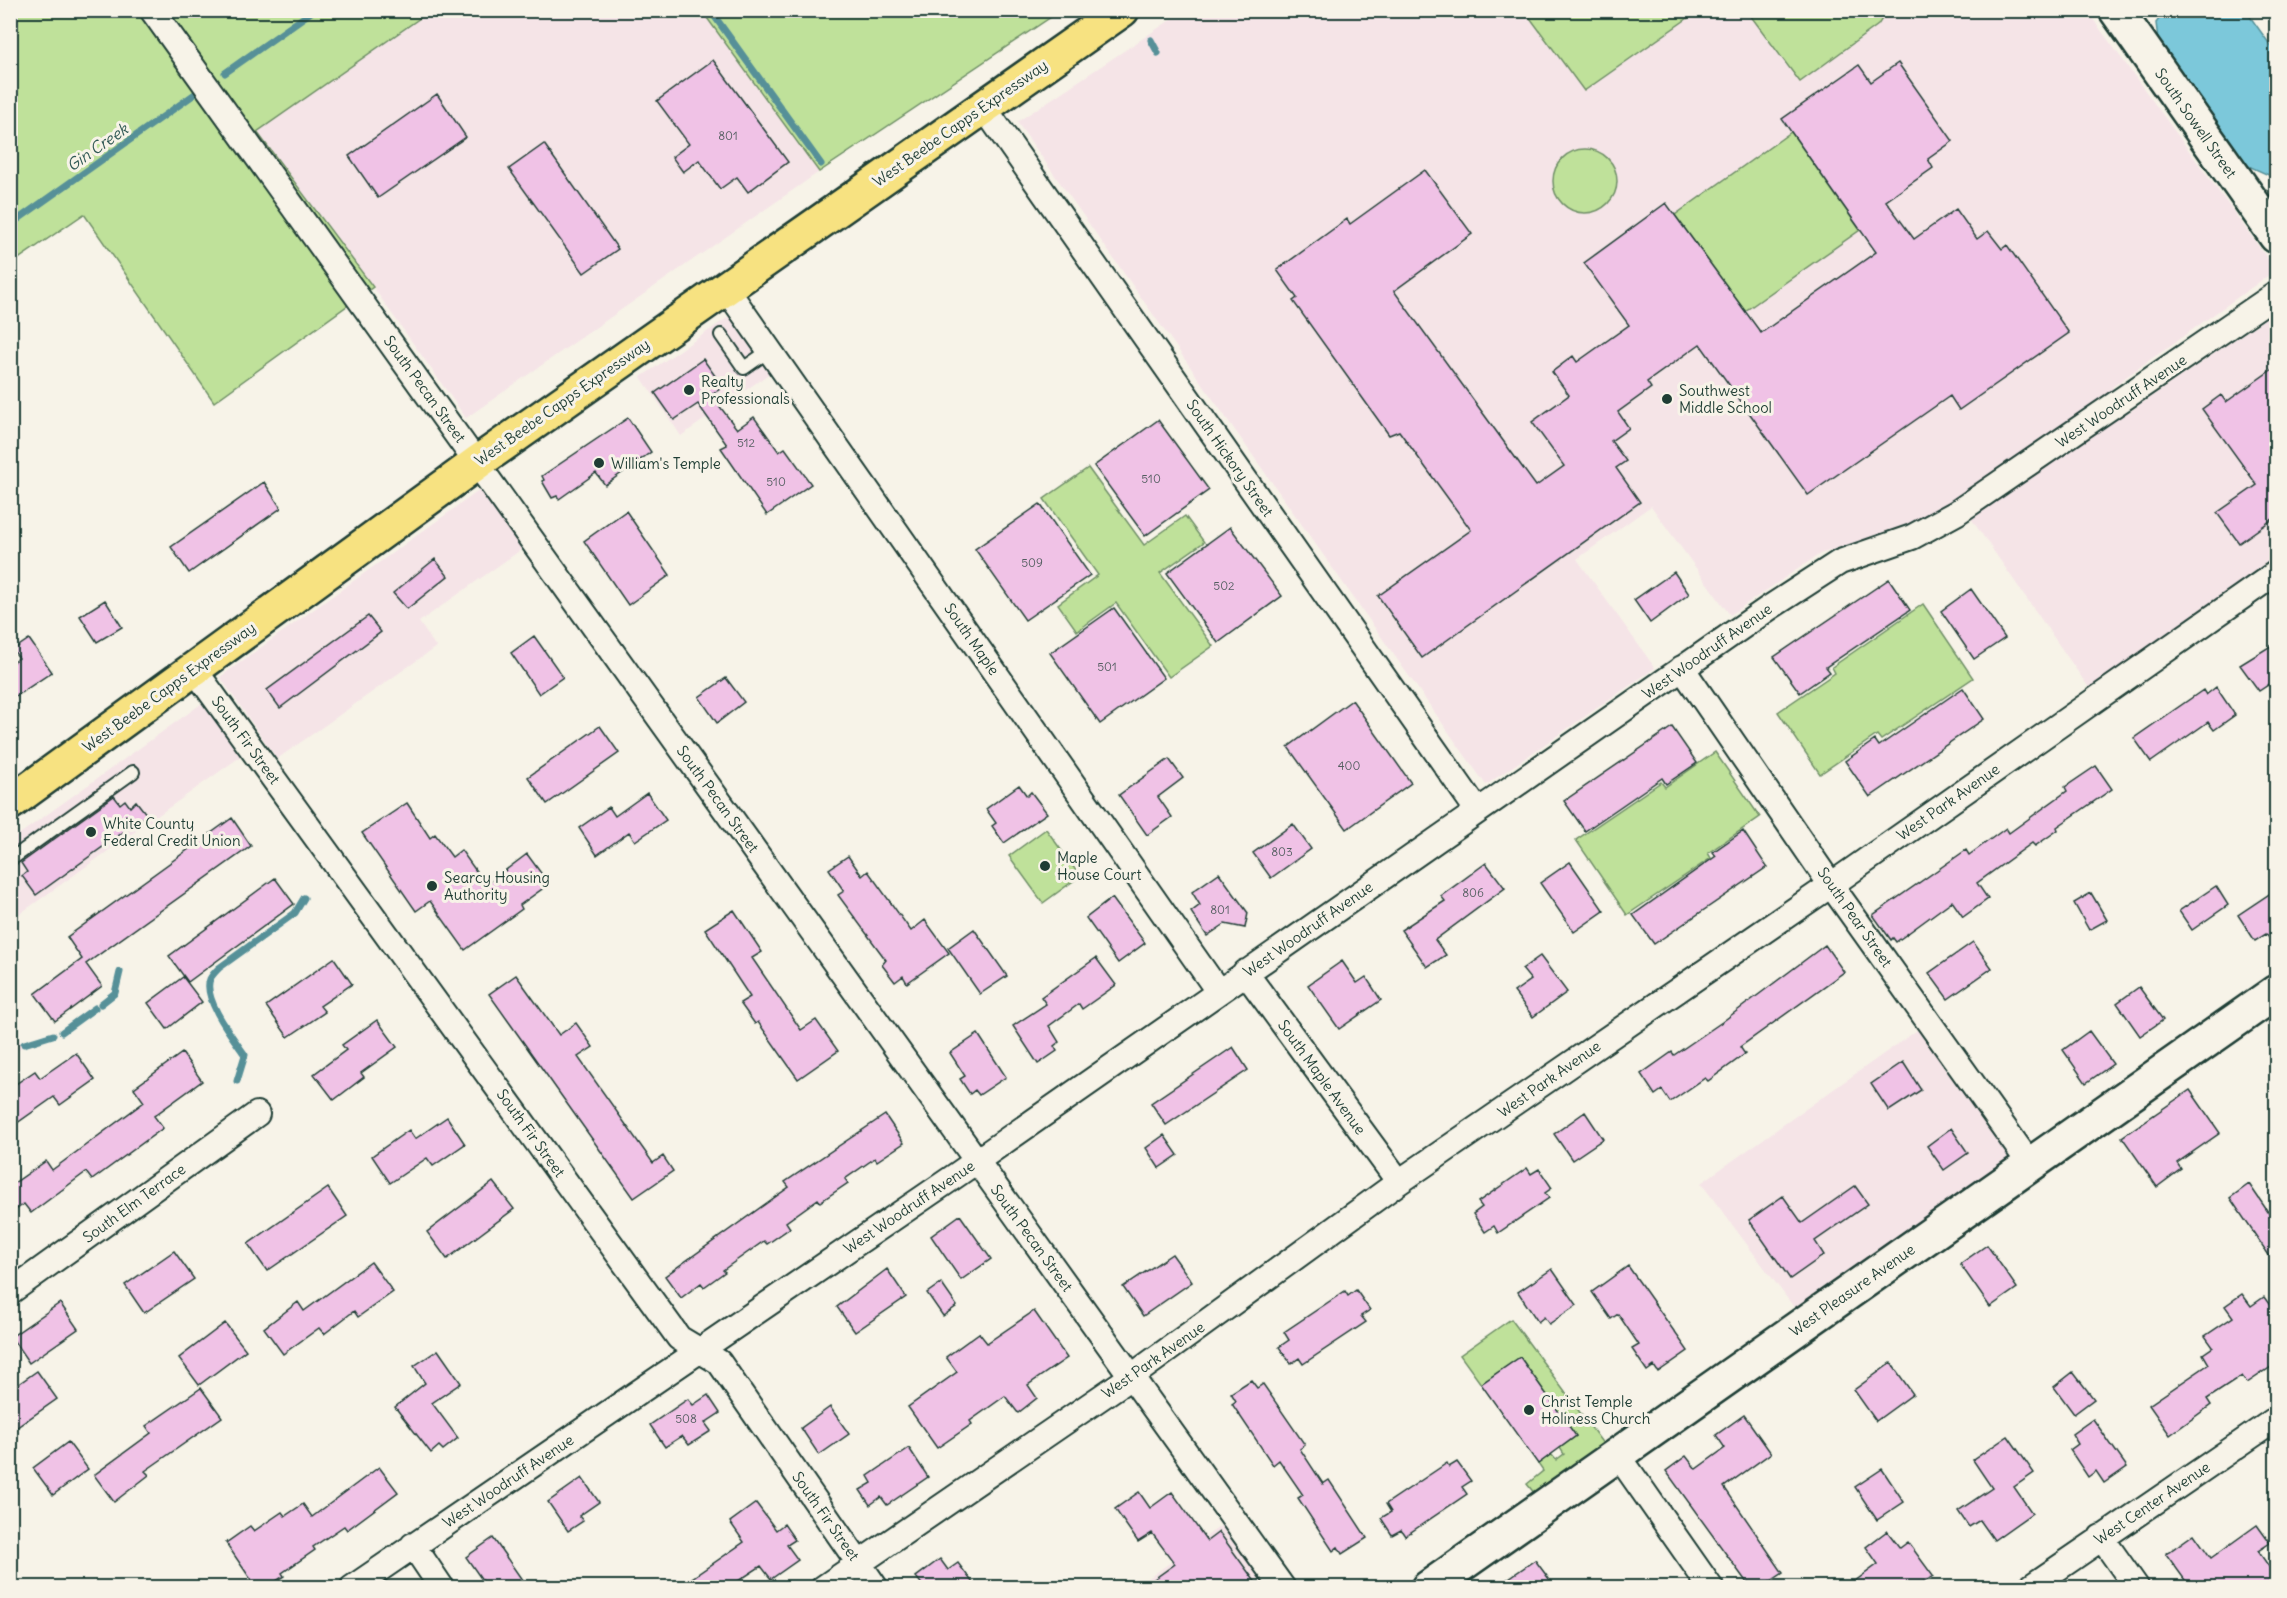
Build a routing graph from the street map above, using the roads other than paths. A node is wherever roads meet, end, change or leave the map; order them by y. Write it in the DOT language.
graph roads {
  1 [pos="152,10"];
  2 [pos="1122,10"];
  3 [pos="2116,10"];
  4 [pos="983,106"];
  5 [pos="2277,236"];
  6 [pos="725,287"];
  7 [pos="2277,294"];
  8 [pos="721,335"];
  9 [pos="770,351"];
  10 [pos="478,462"];
  11 [pos="2277,573"];
  12 [pos="1682,668"];
  13 [pos="194,669"];
  14 [pos="133,772"];
  15 [pos="10,803"];
  16 [pos="1477,810"];
  17 [pos="10,860"];
  18 [pos="1831,885"];
  19 [pos="1245,972"];
  20 [pos="1218,991"];
  21 [pos="2277,992"];
  22 [pos="257,1114"];
  23 [pos="977,1161"];
  24 [pos="2030,1164"];
  25 [pos="1399,1182"];
  26 [pos="10,1292"];
  27 [pos="699,1350"];
  28 [pos="1132,1376"];
  29 [pos="2277,1419"];
  30 [pos="1618,1455"];
  31 [pos="2101,1538"];
  32 [pos="413,1545"];
  33 [pos="859,1562"];
  34 [pos="352,1587"];
  35 [pos="442,1587"];
  36 [pos="823,1587"];
  37 [pos="876,1587"];
  38 [pos="1283,1587"];
  39 [pos="1428,1587"];
  40 [pos="1711,1587"];
  41 [pos="2029,1587"];
  42 [pos="2137,1587"];
  1 -- 10 [label="street, South Pecan Street"];
  2 -- 4 [label="main road, West Beebe Capps Expressway"];
  3 -- 5 [label="street, South Sowell Street"];
  4 -- 6 [label="main road, West Beebe Capps Expressway"];
  4 -- 16 [label="street, South Hickory Street"];
  6 -- 9 [label="street, South Maple"];
  6 -- 10 [label="main road, West Beebe Capps Expressway"];
  7 -- 12 [label="street, West Woodruff Avenue"];
  8 -- 9 [label="lane"];
  9 -- 20 [label="street, South Maple"];
  10 -- 13 [label="main road, West Beebe Capps Expressway"];
  10 -- 23 [label="street, South Pecan Street"];
  11 -- 18 [label="street, West Park Avenue"];
  12 -- 16 [label="street, West Woodruff Avenue"];
  12 -- 18 [label="street, South Pear Street"];
  13 -- 15 [label="main road, West Beebe Capps Expressway"];
  13 -- 27 [label="street, South Fir Street"];
  14 -- 17 [label="lane"];
  16 -- 19 [label="street, West Woodruff Avenue"];
  18 -- 24 [label="street, South Pear Street"];
  18 -- 25 [label="street, West Park Avenue"];
  19 -- 20 [label="street, West Woodruff Avenue"];
  19 -- 25 [label="street, South Maple Avenue"];
  20 -- 23 [label="street, West Woodruff Avenue"];
  21 -- 24 [label="street, West Pleasure Avenue"];
  22 -- 26 [label="street, South Elm Terrace"];
  23 -- 27 [label="street, West Woodruff Avenue"];
  23 -- 28 [label="street, South Pecan Street"];
  24 -- 30 [label="street, West Pleasure Avenue"];
  25 -- 28 [label="street, West Park Avenue"];
  27 -- 32 [label="street, West Woodruff Avenue"];
  27 -- 33 [label="street, South Fir Street"];
  28 -- 33 [label="street, West Park Avenue"];
  28 -- 38 [label="street, South Pecan Street"];
  29 -- 31 [label="street, West Center Avenue"];
  30 -- 39 [label="street, West Pleasure Avenue"];
  30 -- 40 [label="street"];
  31 -- 41 [label="street, West Center Avenue"];
  31 -- 42 [label="street"];
  32 -- 34 [label="street, West Woodruff Avenue"];
  32 -- 35 [label="street"];
  33 -- 36 [label="street, West Park Avenue"];
  33 -- 37 [label="street, South Fir Street"];
}
